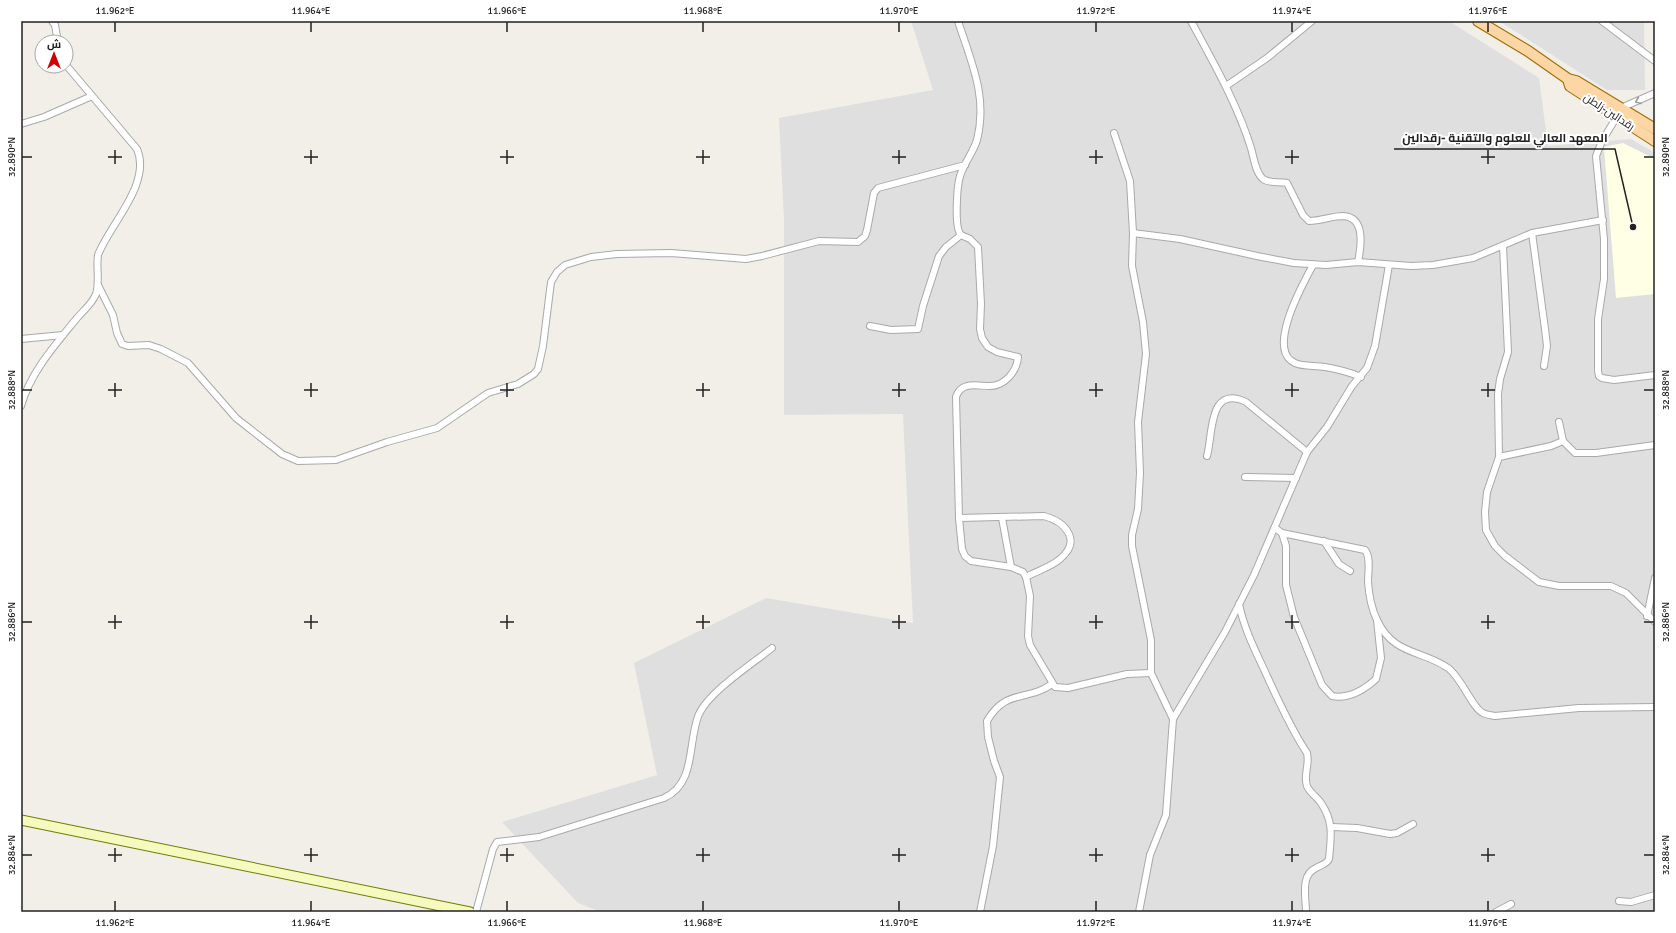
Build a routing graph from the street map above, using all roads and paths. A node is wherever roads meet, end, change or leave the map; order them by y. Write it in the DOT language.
graph roads {
  1 [pos="52,21"];
  2 [pos="958,21"];
  3 [pos="1191,21"];
  4 [pos="1312,21"];
  5 [pos="1478,21"];
  6 [pos="1602,21"];
  7 [pos="1491,24"];
  8 [pos="57,34"];
  9 [pos="1655,61"];
  10 [pos="74,74"];
  11 [pos="1226,86"];
  12 [pos="1655,93"];
  13 [pos="92,96"];
  14 [pos="1618,113"];
  15 [pos="21,124"];
  16 [pos="1655,129"];
  17 [pos="1114,132"];
  18 [pos="1655,141"];
  19 [pos="965,165"];
  20 [pos="1603,220"];
  21 [pos="1133,233"];
  22 [pos="1532,233"];
  23 [pos="961,235"];
  24 [pos="1503,246"];
  25 [pos="1358,262"];
  26 [pos="1313,265"];
  27 [pos="1388,265"];
  28 [pos="98,285"];
  29 [pos="870,326"];
  30 [pos="63,335"];
  31 [pos="21,339"];
  32 [pos="1544,366"];
  33 [pos="1361,376"];
  34 [pos="1655,376"];
  35 [pos="21,406"];
  36 [pos="1559,422"];
  37 [pos="1563,441"];
  38 [pos="1655,444"];
  39 [pos="1307,452"];
  40 [pos="1208,456"];
  41 [pos="1499,457"];
  42 [pos="1245,477"];
  43 [pos="1296,478"];
  44 [pos="959,518"];
  45 [pos="1002,518"];
  46 [pos="1275,528"];
  47 [pos="1282,533"];
  48 [pos="1324,542"];
  49 [pos="1011,567"];
  50 [pos="1350,571"];
  51 [pos="1026,577"];
  52 [pos="1655,578"];
  53 [pos="1239,604"];
  54 [pos="1647,616"];
  55 [pos="1377,620"];
  56 [pos="1655,622"];
  57 [pos="772,648"];
  58 [pos="1151,673"];
  59 [pos="1052,684"];
  60 [pos="1655,707"];
  61 [pos="1173,719"];
  62 [pos="21,820"];
  63 [pos="1413,824"];
  64 [pos="1331,827"];
  65 [pos="1655,894"];
  66 [pos="1619,901"];
  67 [pos="1511,904"];
  68 [pos="470,912"];
  69 [pos="476,912"];
  70 [pos="980,912"];
  71 [pos="1139,912"];
  72 [pos="1306,912"];
  73 [pos="1496,912"];
  1 -- 8 [label="street"];
  2 -- 19 [label="street"];
  3 -- 11 [label="street"];
  4 -- 11 [label="street"];
  5 -- 7 [label="main road, رقدالين-زلطن"];
  6 -- 9 [label="street"];
  7 -- 14 [label="main road, رقدالين-زلطن"];
  10 -- 13 [label="street"];
  11 -- 25 [label="street"];
  12 -- 14 [label="street, one-way"];
  13 -- 15 [label="street"];
  13 -- 28 [label="street"];
  14 -- 16 [label="main road, رقدالين-زلطن"];
  14 -- 18 [label="main road, رقدالين-زلطن"];
  14 -- 20 [label="street"];
  17 -- 21 [label="street"];
  19 -- 23 [label="street"];
  19 -- 28 [label="street"];
  20 -- 22 [label="street"];
  20 -- 34 [label="street"];
  21 -- 26 [label="street"];
  21 -- 58 [label="street"];
  22 -- 24 [label="street"];
  22 -- 32 [label="street"];
  23 -- 29 [label="street"];
  23 -- 44 [label="street"];
  24 -- 27 [label="street"];
  24 -- 41 [label="street"];
  25 -- 26 [label="street"];
  25 -- 27 [label="street"];
  26 -- 33 [label="street"];
  27 -- 33 [label="street"];
  28 -- 30 [label="street"];
  30 -- 31 [label="street"];
  30 -- 35 [label="street"];
  33 -- 39 [label="street"];
  36 -- 37 [label="street"];
  37 -- 38 [label="street"];
  37 -- 41 [label="street"];
  39 -- 40 [label="street"];
  39 -- 43 [label="street"];
  41 -- 54 [label="street"];
  42 -- 43 [label="street"];
  43 -- 46 [label="street"];
  44 -- 45 [label="street"];
  44 -- 49 [label="street"];
  45 -- 49 [label="street"];
  45 -- 51 [label="street"];
  46 -- 47 [label="street"];
  46 -- 53 [label="street"];
  47 -- 48 [label="street"];
  47 -- 55 [label="street"];
  48 -- 50 [label="street"];
  48 -- 55 [label="street"];
  49 -- 51 [label="street"];
  51 -- 59 [label="street"];
  52 -- 54 [label="street"];
  53 -- 61 [label="street"];
  53 -- 64 [label="street"];
  54 -- 56 [label="street"];
  55 -- 60 [label="street"];
  57 -- 69 [label="street"];
  58 -- 59 [label="street"];
  58 -- 61 [label="street"];
  59 -- 70 [label="street"];
  61 -- 71 [label="street"];
  62 -- 68 [label="street"];
  63 -- 64 [label="street"];
  64 -- 72 [label="street"];
  65 -- 66 [label="street"];
  67 -- 73 [label="street"];
}
